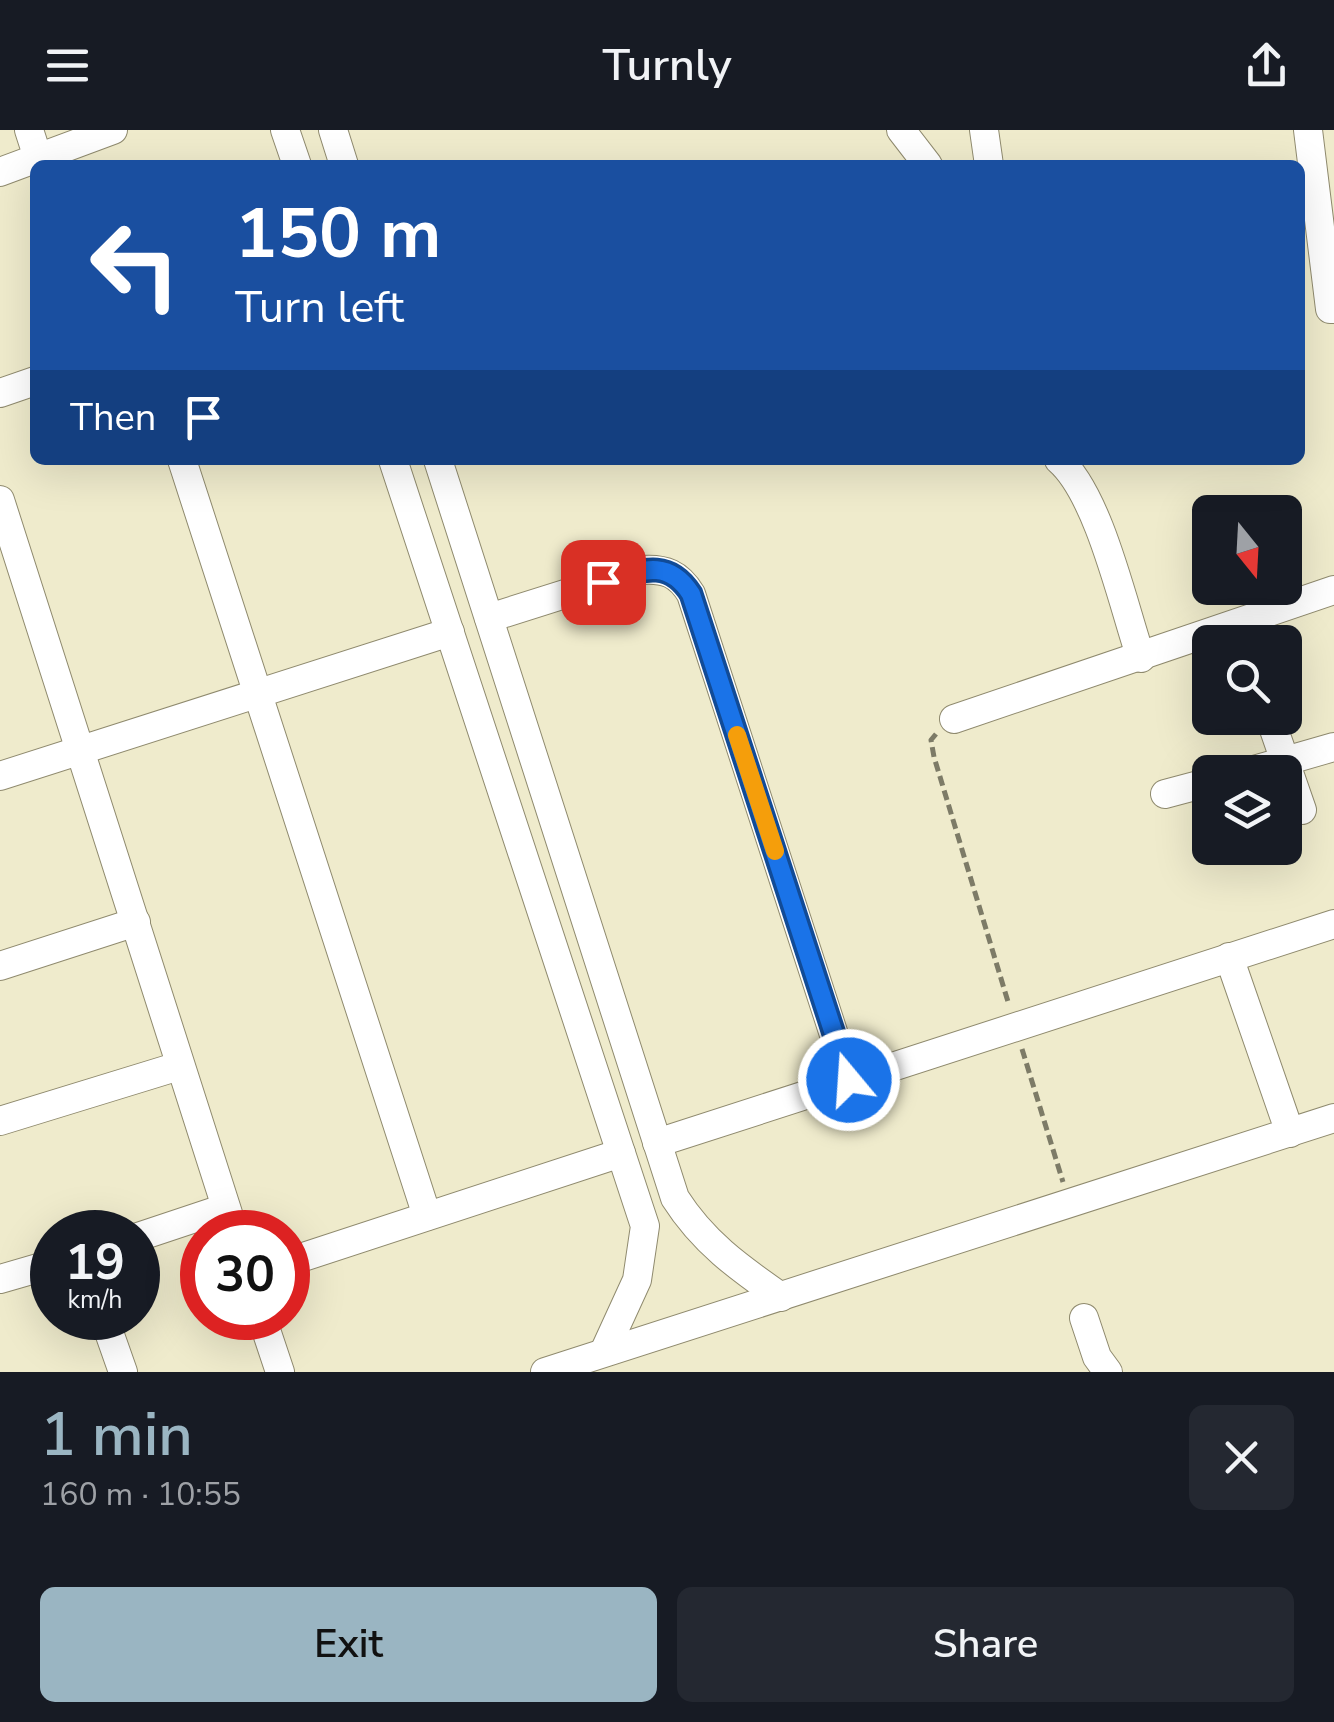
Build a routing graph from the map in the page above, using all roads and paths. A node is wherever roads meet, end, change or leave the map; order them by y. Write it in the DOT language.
graph roads {
  1 [pos="29,130"];
  2 [pos="113,130"];
  3 [pos="285,130"];
  4 [pos="333,130"];
  5 [pos="901,130"];
  6 [pos="984,130"];
  7 [pos="1308,130"];
  8 [pos="38,158"];
  9 [pos="33,160"];
  10 [pos="295,160"];
  11 [pos="342,160"];
  12 [pos="924,160"];
  13 [pos="988,160"];
  14 [pos="30,161"];
  15 [pos="0,172"];
  16 [pos="1334,308"];
  17 [pos="30,383"];
  18 [pos="0,392"];
  19 [pos="184,465"];
  20 [pos="395,465"];
  21 [pos="440,465"];
  22 [pos="1064,465"];
  23 [pos="0,500"];
  24 [pos="12,582"];
  25 [pos="1334,590"];
  26 [pos="489,618"];
  27 [pos="1259,625"];
  28 [pos="450,632"];
  29 [pos="1192,645"];
  30 [pos="1140,658"];
  31 [pos="257,693"];
  32 [pos="954,719"];
  33 [pos="1334,747"];
  34 [pos="78,750"];
  35 [pos="1302,757"];
  36 [pos="0,776"];
  37 [pos="1192,787"];
  38 [pos="1165,794"];
  39 [pos="136,922"];
  40 [pos="1334,924"];
  41 [pos="1230,958"];
  42 [pos="0,966"];
  43 [pos="1016,1027"];
  44 [pos="179,1066"];
  45 [pos="849,1080"];
  46 [pos="1334,1118"];
  47 [pos="0,1122"];
  48 [pos="1290,1132"];
  49 [pos="657,1143"];
  50 [pos="621,1153"];
  51 [pos="1070,1204"];
  52 [pos="226,1210"];
  53 [pos="427,1216"];
  54 [pos="310,1255"];
  55 [pos="30,1270"];
  56 [pos="0,1279"];
  57 [pos="780,1297"];
  58 [pos="1084,1318"];
  59 [pos="112,1340"];
  60 [pos="269,1340"];
  61 [pos="604,1352"];
  62 [pos="123,1372"];
  63 [pos="280,1372"];
  64 [pos="546,1372"];
  65 [pos="1108,1372"];
  1 -- 8 [label="street"];
  2 -- 8 [label="street"];
  3 -- 10 [label="street"];
  4 -- 11 [label="street"];
  5 -- 12 [label="street"];
  6 -- 13 [label="street"];
  7 -- 16 [label="street"];
  8 -- 9 [label="street"];
  14 -- 15 [label="street"];
  17 -- 18 [label="street"];
  19 -- 31 [label="street"];
  20 -- 28 [label="street"];
  21 -- 26 [label="street"];
  22 -- 30 [label="street"];
  23 -- 24 [label="street"];
  24 -- 34 [label="street"];
  25 -- 27 [label="street"];
  26 -- 45 [label="street"];
  26 -- 49 [label="street"];
  28 -- 31 [label="street"];
  28 -- 50 [label="street"];
  29 -- 30 [label="street"];
  30 -- 32 [label="street"];
  31 -- 34 [label="street"];
  31 -- 53 [label="street"];
  32 -- 43 [label="path"];
  33 -- 35 [label="street"];
  34 -- 36 [label="street"];
  34 -- 39 [label="street"];
  37 -- 38 [label="street"];
  39 -- 42 [label="street"];
  39 -- 44 [label="street"];
  40 -- 41 [label="street"];
  41 -- 43 [label="street"];
  41 -- 48 [label="street"];
  43 -- 45 [label="street"];
  43 -- 51 [label="path"];
  44 -- 47 [label="street"];
  44 -- 52 [label="street"];
  45 -- 49 [label="street"];
  46 -- 48 [label="street"];
  48 -- 51 [label="street"];
  49 -- 57 [label="street"];
  50 -- 53 [label="street"];
  50 -- 61 [label="street"];
  51 -- 57 [label="street"];
  53 -- 54 [label="street"];
  55 -- 56 [label="street"];
  57 -- 61 [label="street"];
  58 -- 65 [label="street"];
  59 -- 62 [label="street"];
  60 -- 63 [label="street"];
  61 -- 64 [label="street"];
}
